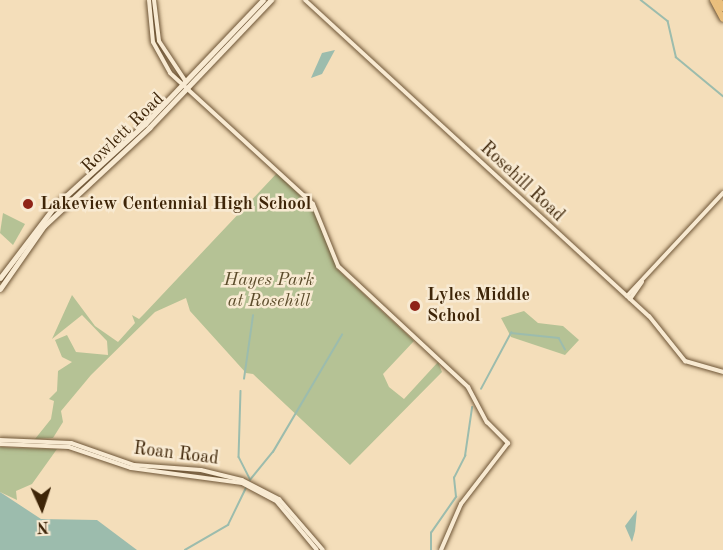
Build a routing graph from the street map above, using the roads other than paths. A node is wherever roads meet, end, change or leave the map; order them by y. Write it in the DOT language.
graph roads {
  1 [pos="148,0"];
  2 [pos="154,0"];
  3 [pos="263,0"];
  4 [pos="271,0"];
  5 [pos="305,0"];
  6 [pos="713,0"];
  7 [pos="719,0"];
  8 [pos="256,7"];
  9 [pos="723,8"];
  10 [pos="260,12"];
  11 [pos="723,19"];
  12 [pos="155,20"];
  13 [pos="149,21"];
  14 [pos="186,86"];
  15 [pos="81,188"];
  16 [pos="723,194"];
  17 [pos="55,206"];
  18 [pos="60,210"];
  19 [pos="0,278"];
  20 [pos="0,289"];
  21 [pos="629,298"];
  22 [pos="723,372"];
  23 [pos="0,442"];
  24 [pos="14,443"];
  25 [pos="317,550"];
  26 [pos="323,550"];
  27 [pos="441,550"];
  1 -- 13 [label="street"];
  2 -- 12 [label="street"];
  3 -- 8 [label="main road, Rowlett Road"];
  4 -- 10 [label="main road, Rowlett Road"];
  5 -- 21 [label="street, Rosehill Road"];
  6 -- 11 [label="main road"];
  7 -- 9 [label="main road"];
  8 -- 10 [label="main road"];
  8 -- 14 [label="main road, Rowlett Road"];
  10 -- 14 [label="main road, Rowlett Road"];
  12 -- 13 [label="street"];
  12 -- 14 [label="street"];
  13 -- 14 [label="street"];
  14 -- 15 [label="main road, Rowlett Road"];
  14 -- 27 [label="street"];
  15 -- 17 [label="main road, Rowlett Road"];
  15 -- 18 [label="main road, Rowlett Road"];
  16 -- 21 [label="street"];
  17 -- 18 [label="main road"];
  17 -- 19 [label="main road, Rowlett Road"];
  18 -- 20 [label="main road, Rowlett Road"];
  21 -- 22 [label="street, Rosehill Road"];
  23 -- 24 [label="street, Roan Road"];
  24 -- 25 [label="street, Roan Road"];
  24 -- 26 [label="street, Roan Road"];
}
